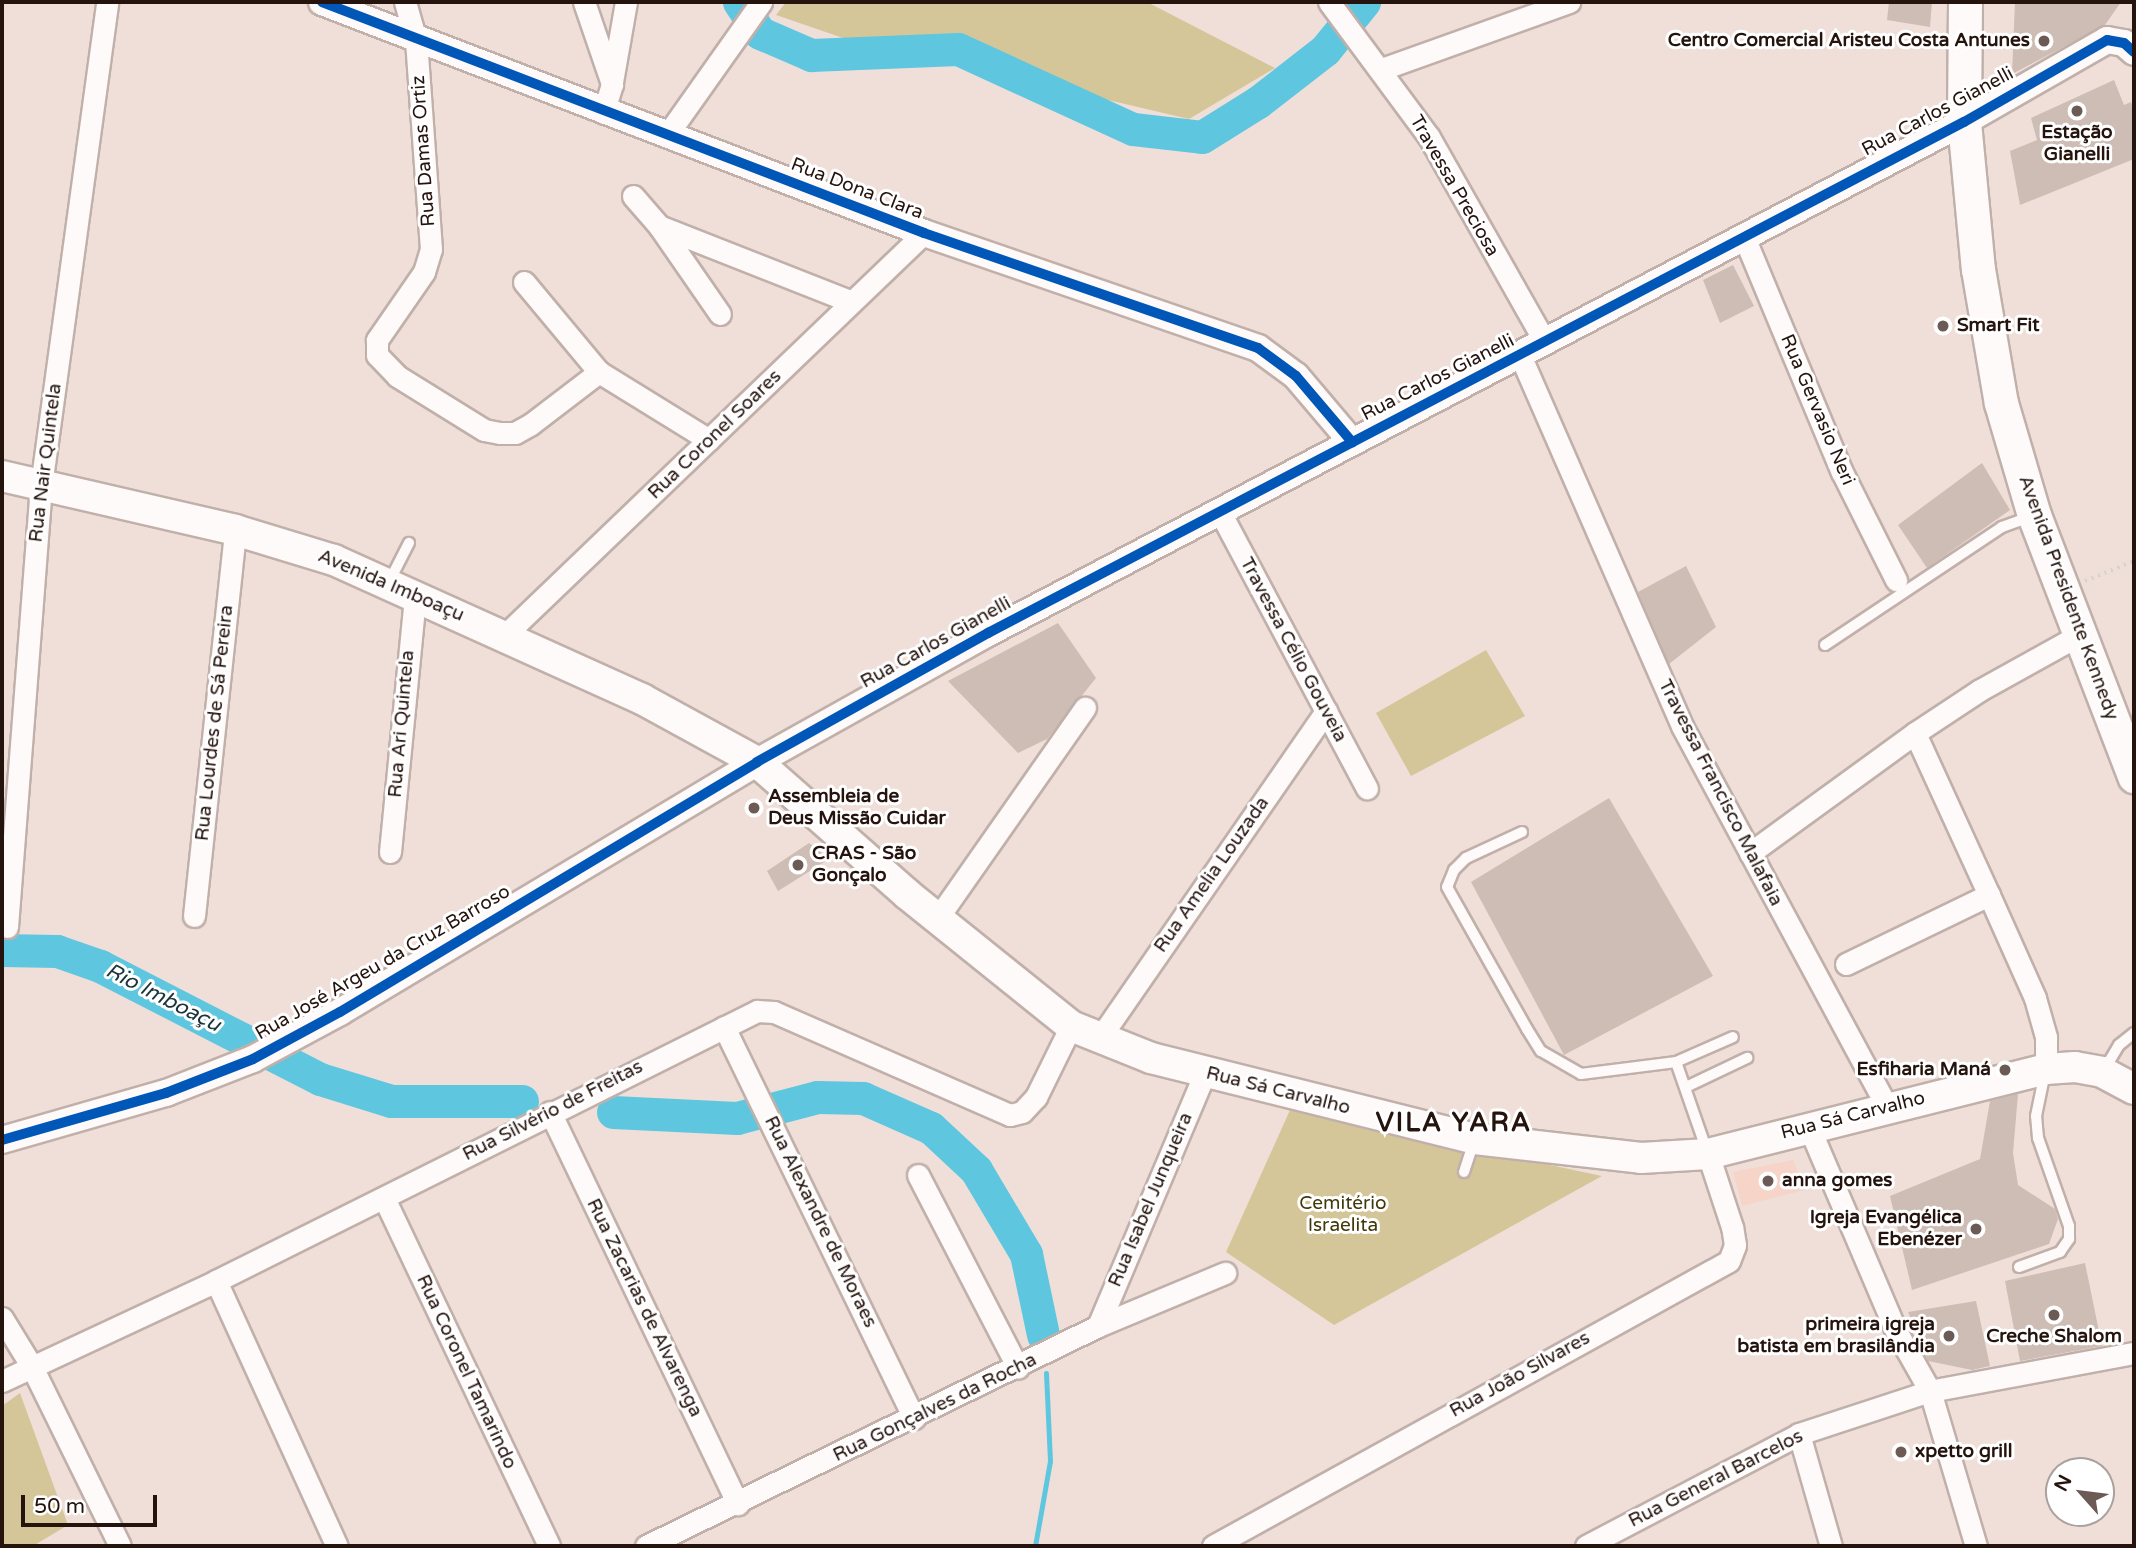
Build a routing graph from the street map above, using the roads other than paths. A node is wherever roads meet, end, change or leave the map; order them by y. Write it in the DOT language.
graph roads {
  1 [pos="107,2"];
  2 [pos="322,2"];
  3 [pos="405,2"];
  4 [pos="584,2"];
  5 [pos="626,2"];
  6 [pos="1330,2"];
  7 [pos="1569,2"];
  8 [pos="1965,2"];
  9 [pos="759,4"];
  10 [pos="416,40"];
  11 [pos="2134,52"];
  12 [pos="1382,69"];
  13 [pos="612,84"];
  14 [pos="603,113"];
  15 [pos="1964,122"];
  16 [pos="667,135"];
  17 [pos="633,196"];
  18 [pos="659,226"];
  19 [pos="924,233"];
  20 [pos="1744,237"];
  21 [pos="524,282"];
  22 [pos="852,302"];
  23 [pos="720,314"];
  24 [pos="1545,342"];
  25 [pos="1520,355"];
  26 [pos="599,372"];
  27 [pos="709,440"];
  28 [pos="1352,442"];
  29 [pos="2,476"];
  30 [pos="41,486"];
  31 [pos="1220,512"];
  32 [pos="2034,516"];
  33 [pos="235,530"];
  34 [pos="409,543"];
  35 [pos="1896,580"];
  36 [pos="387,584"];
  37 [pos="415,596"];
  38 [pos="2081,634"];
  39 [pos="505,635"];
  40 [pos="1825,645"];
  41 [pos="1085,708"];
  42 [pos="1326,711"];
  43 [pos="1916,733"];
  44 [pos="757,762"];
  45 [pos="2134,776"];
  46 [pos="1367,788"];
  47 [pos="1522,832"];
  48 [pos="390,852"];
  49 [pos="1750,853"];
  50 [pos="1989,895"];
  51 [pos="194,916"];
  52 [pos="937,919"];
  53 [pos="7,927"];
  54 [pos="1846,964"];
  55 [pos="1071,1026"];
  56 [pos="724,1027"];
  57 [pos="2134,1033"];
  58 [pos="1733,1037"];
  59 [pos="1099,1040"];
  60 [pos="1747,1058"];
  61 [pos="1676,1062"];
  62 [pos="2046,1069"];
  63 [pos="2102,1072"];
  64 [pos="1205,1073"];
  65 [pos="1686,1087"];
  66 [pos="2134,1089"];
  67 [pos="1887,1106"];
  68 [pos="550,1112"];
  69 [pos="1809,1127"];
  70 [pos="1475,1139"];
  71 [pos="2,1140"];
  72 [pos="1708,1154"];
  73 [pos="1464,1172"];
  74 [pos="918,1175"];
  75 [pos="383,1198"];
  76 [pos="2019,1267"];
  77 [pos="1225,1273"];
  78 [pos="216,1281"];
  79 [pos="2,1318"];
  80 [pos="1098,1326"];
  81 [pos="2134,1353"];
  82 [pos="32,1367"];
  83 [pos="1018,1368"];
  84 [pos="2,1381"];
  85 [pos="1930,1391"];
  86 [pos="915,1418"];
  87 [pos="1799,1434"];
  88 [pos="738,1503"];
  89 [pos="120,1546"];
  90 [pos="337,1546"];
  91 [pos="549,1546"];
  92 [pos="646,1546"];
  93 [pos="1213,1546"];
  94 [pos="1586,1546"];
  95 [pos="1831,1546"];
  96 [pos="1976,1546"];
  1 -- 30 [label="street, Rua Nair Quintela"];
  2 -- 10 [label="street, Rua Dona Clara"];
  3 -- 10 [label="street, Rua Damas Ortiz"];
  4 -- 13 [label="street"];
  5 -- 13 [label="street"];
  6 -- 12 [label="street, Travessa Preciosa"];
  7 -- 12 [label="street"];
  8 -- 15 [label="main road, Avenida Presidente Kennedy"];
  9 -- 16 [label="street"];
  10 -- 14 [label="street, Rua Dona Clara"];
  10 -- 26 [label="street, Rua Damas Ortiz"];
  11 -- 15 [label="street, Rua Carlos Gianelli"];
  12 -- 24 [label="street, Travessa Preciosa"];
  13 -- 14 [label="street"];
  14 -- 16 [label="street, Rua Dona Clara"];
  15 -- 20 [label="street, Rua Carlos Gianelli"];
  15 -- 32 [label="main road, Avenida Presidente Kennedy"];
  16 -- 19 [label="street, Rua Dona Clara"];
  17 -- 18 [label="street"];
  18 -- 22 [label="street"];
  18 -- 23 [label="street"];
  19 -- 22 [label="street, Rua Coronel Soares"];
  19 -- 28 [label="street, Rua Dona Clara"];
  20 -- 24 [label="street, Rua Carlos Gianelli"];
  20 -- 35 [label="street, Rua Gervasio Neri"];
  21 -- 26 [label="street"];
  22 -- 27 [label="street, Rua Coronel Soares"];
  24 -- 25 [label="street, Rua Carlos Gianelli"];
  25 -- 28 [label="street, Rua Carlos Gianelli"];
  25 -- 49 [label="street, Travessa Francisco Malafaia"];
  26 -- 27 [label="street"];
  27 -- 39 [label="street, Rua Coronel Soares"];
  28 -- 31 [label="street, Rua Carlos Gianelli"];
  29 -- 30 [label="main road, Avenida Imboaçu"];
  30 -- 33 [label="main road, Avenida Imboaçu"];
  30 -- 53 [label="street, Rua Nair Quintela"];
  31 -- 42 [label="street, Travessa Célio Gouveia"];
  31 -- 44 [label="street, Rua Carlos Gianelli"];
  32 -- 38 [label="main road, Avenida Presidente Kennedy"];
  32 -- 40 [label="lane"];
  33 -- 36 [label="main road, Avenida Imboaçu"];
  33 -- 51 [label="street, Rua Lourdes de Sá Pereira"];
  34 -- 36 [label="lane"];
  36 -- 37 [label="main road, Avenida Imboaçu"];
  37 -- 39 [label="main road, Avenida Imboaçu"];
  37 -- 48 [label="street, Rua Ari Quintela"];
  38 -- 43 [label="street"];
  38 -- 45 [label="main road, Avenida Presidente Kennedy"];
  39 -- 44 [label="main road, Avenida Imboaçu"];
  41 -- 52 [label="street"];
  42 -- 46 [label="street, Travessa Célio Gouveia"];
  42 -- 59 [label="street, Rua Amelia Louzada"];
  43 -- 49 [label="street"];
  43 -- 50 [label="street"];
  44 -- 52 [label="main road, Rua Sá Carvalho"];
  44 -- 71 [label="street, Rua José Argeu da Cruz Barroso"];
  47 -- 61 [label="lane"];
  49 -- 67 [label="street, Travessa Francisco Malafaia"];
  50 -- 54 [label="street"];
  50 -- 62 [label="street"];
  52 -- 55 [label="main road, Rua Sá Carvalho"];
  55 -- 56 [label="street, Rua Silvério de Freitas"];
  55 -- 59 [label="main road, Rua Sá Carvalho"];
  56 -- 68 [label="street, Rua Silvério de Freitas"];
  56 -- 86 [label="street, Rua Alexandre de Moraes"];
  57 -- 63 [label="lane"];
  58 -- 61 [label="lane"];
  59 -- 64 [label="main road, Rua Sá Carvalho"];
  60 -- 65 [label="lane"];
  61 -- 65 [label="lane"];
  62 -- 63 [label="main road, Rua Sá Carvalho"];
  62 -- 67 [label="main road, Rua Sá Carvalho"];
  62 -- 76 [label="lane"];
  63 -- 66 [label="main road, Rua Sá Carvalho"];
  64 -- 70 [label="main road, Rua Sá Carvalho"];
  64 -- 80 [label="street, Rua Isabel Junqueira"];
  65 -- 72 [label="lane"];
  67 -- 69 [label="main road, Rua Sá Carvalho"];
  68 -- 75 [label="street, Rua Silvério de Freitas"];
  68 -- 88 [label="street, Rua Zacarias de Alvarenga"];
  69 -- 72 [label="main road, Rua Sá Carvalho"];
  69 -- 85 [label="street"];
  70 -- 72 [label="main road, Rua Sá Carvalho"];
  70 -- 73 [label="lane"];
  72 -- 93 [label="street, Rua João Silvares"];
  74 -- 83 [label="street"];
  75 -- 78 [label="street, Rua Silvério de Freitas"];
  75 -- 91 [label="street, Rua Coronel Tamarindo"];
  77 -- 80 [label="street, Rua Gonçalves da Rocha"];
  78 -- 82 [label="street, Rua Silvério de Freitas"];
  78 -- 90 [label="street"];
  79 -- 82 [label="street"];
  80 -- 83 [label="street, Rua Gonçalves da Rocha"];
  81 -- 85 [label="street, Rua General Barcelos"];
  82 -- 84 [label="street, Rua Silvério de Freitas"];
  82 -- 89 [label="street"];
  83 -- 86 [label="street, Rua Gonçalves da Rocha"];
  85 -- 87 [label="street, Rua General Barcelos"];
  85 -- 96 [label="street"];
  86 -- 88 [label="street, Rua Gonçalves da Rocha"];
  87 -- 94 [label="street, Rua General Barcelos"];
  87 -- 95 [label="street"];
  88 -- 92 [label="street, Rua Gonçalves da Rocha"];
}
